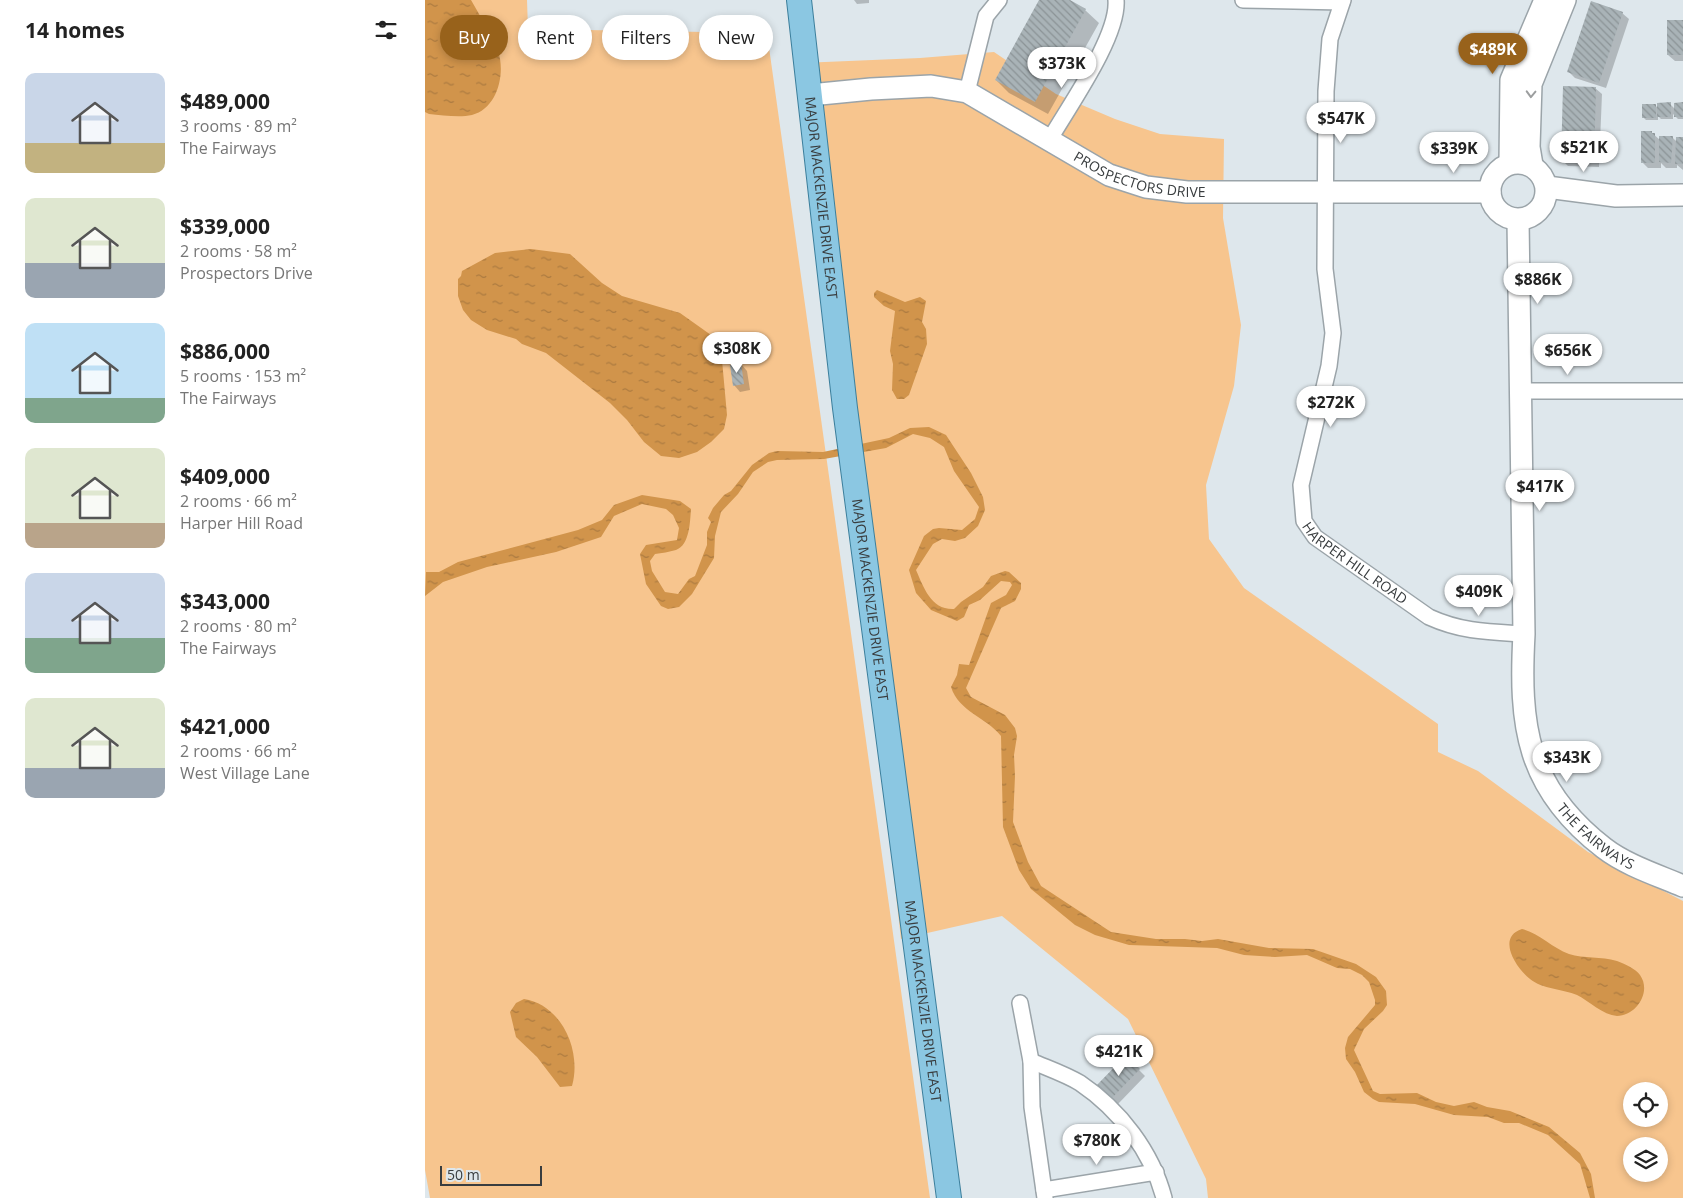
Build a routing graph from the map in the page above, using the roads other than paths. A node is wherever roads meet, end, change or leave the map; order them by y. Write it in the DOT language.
graph roads {
  1 [pos="799,0"];
  2 [pos="999,0"];
  3 [pos="1117,0"];
  4 [pos="1243,0"];
  5 [pos="1545,0"];
  6 [pos="1565,0"];
  7 [pos="1342,1"];
  8 [pos="967,92"];
  9 [pos="810,95"];
  10 [pos="1050,139"];
  11 [pos="1510,163"];
  12 [pos="1532,166"];
  13 [pos="1547,187"];
  14 [pos="1325,192"];
  15 [pos="1490,192"];
  16 [pos="1683,195"];
  17 [pos="1518,220"];
  18 [pos="1521,391"];
  19 [pos="1683,392"];
  20 [pos="1524,634"];
  21 [pos="1683,886"];
  22 [pos="1020,1002"];
  23 [pos="1031,1061"];
  24 [pos="1155,1172"];
  25 [pos="1044,1194"];
  26 [pos="949,1198"];
  27 [pos="1164,1198"];
  1 -- 9 [label="main road, MAJOR MACKENZIE DRIVE EAST"];
  2 -- 8 [label="street"];
  3 -- 10 [label="street"];
  4 -- 7 [label="street"];
  5 -- 11 [label="street"];
  6 -- 12 [label="street, one-way"];
  7 -- 14 [label="street, HARPER HILL ROAD"];
  8 -- 9 [label="street, PROSPECTORS DRIVE"];
  8 -- 10 [label="street, PROSPECTORS DRIVE"];
  9 -- 26 [label="main road, MAJOR MACKENZIE DRIVE EAST"];
  10 -- 14 [label="street, PROSPECTORS DRIVE"];
  11 -- 12 [label="street"];
  11 -- 15 [label="street"];
  12 -- 13 [label="street"];
  13 -- 16 [label="street"];
  13 -- 17 [label="street"];
  14 -- 15 [label="street, PROSPECTORS DRIVE"];
  14 -- 20 [label="street, HARPER HILL ROAD"];
  15 -- 17 [label="street"];
  17 -- 18 [label="street, THE FAIRWAYS"];
  18 -- 19 [label="street"];
  18 -- 20 [label="street, THE FAIRWAYS"];
  20 -- 21 [label="street, THE FAIRWAYS"];
  22 -- 23 [label="street"];
  23 -- 24 [label="street"];
  23 -- 25 [label="street"];
  24 -- 25 [label="street"];
  24 -- 27 [label="street"];
}
